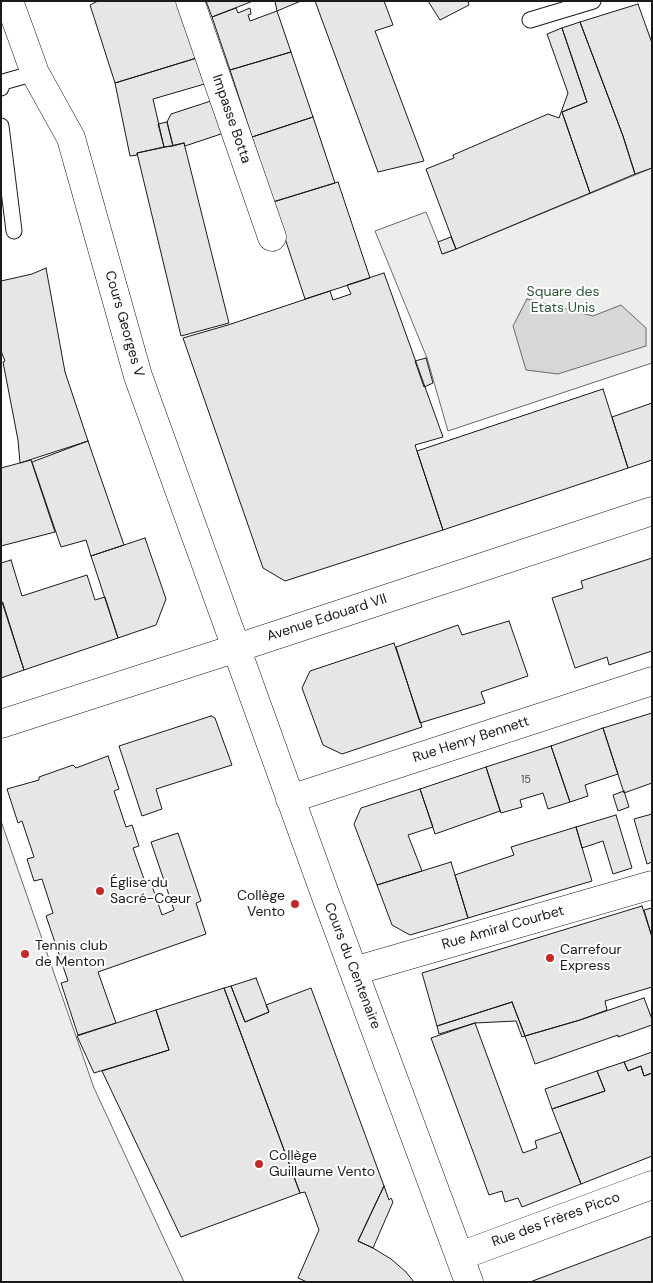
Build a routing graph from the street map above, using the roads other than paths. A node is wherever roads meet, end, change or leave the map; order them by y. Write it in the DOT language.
graph roads {
  1 [pos="8,1"];
  2 [pos="190,1"];
  3 [pos="593,1"];
  4 [pos="530,20"];
  5 [pos="35,73"];
  6 [pos="1,88"];
  7 [pos="1,126"];
  8 [pos="14,231"];
  9 [pos="272,237"];
  10 [pos="652,511"];
  11 [pos="237,648"];
  12 [pos="652,681"];
  13 [pos="1,724"];
  14 [pos="290,799"];
  15 [pos="652,885"];
  16 [pos="354,971"];
  17 [pos="652,1184"];
  18 [pos="460,1256"];
  19 [pos="469,1282"];
  1 -- 5 [label="street, Cours Georges V"];
  2 -- 9 [label="street, Impasse Botta"];
  3 -- 4 [label="lane"];
  5 -- 6 [label="lane"];
  5 -- 11 [label="street, Cours Georges V"];
  7 -- 8 [label="lane"];
  10 -- 11 [label="street, Avenue Edouard VII"];
  11 -- 13 [label="street, Avenue Edouard VII"];
  11 -- 14 [label="street, Cours du Centenaire"];
  12 -- 14 [label="street, Rue Henry Bennett"];
  14 -- 16 [label="street, Cours du Centenaire"];
  15 -- 16 [label="street, Rue Amiral Courbet"];
  16 -- 18 [label="street, Cours du Centenaire"];
  17 -- 18 [label="street, Rue des Frères Picco"];
  18 -- 19 [label="street, Cours du Centenaire"];
}
